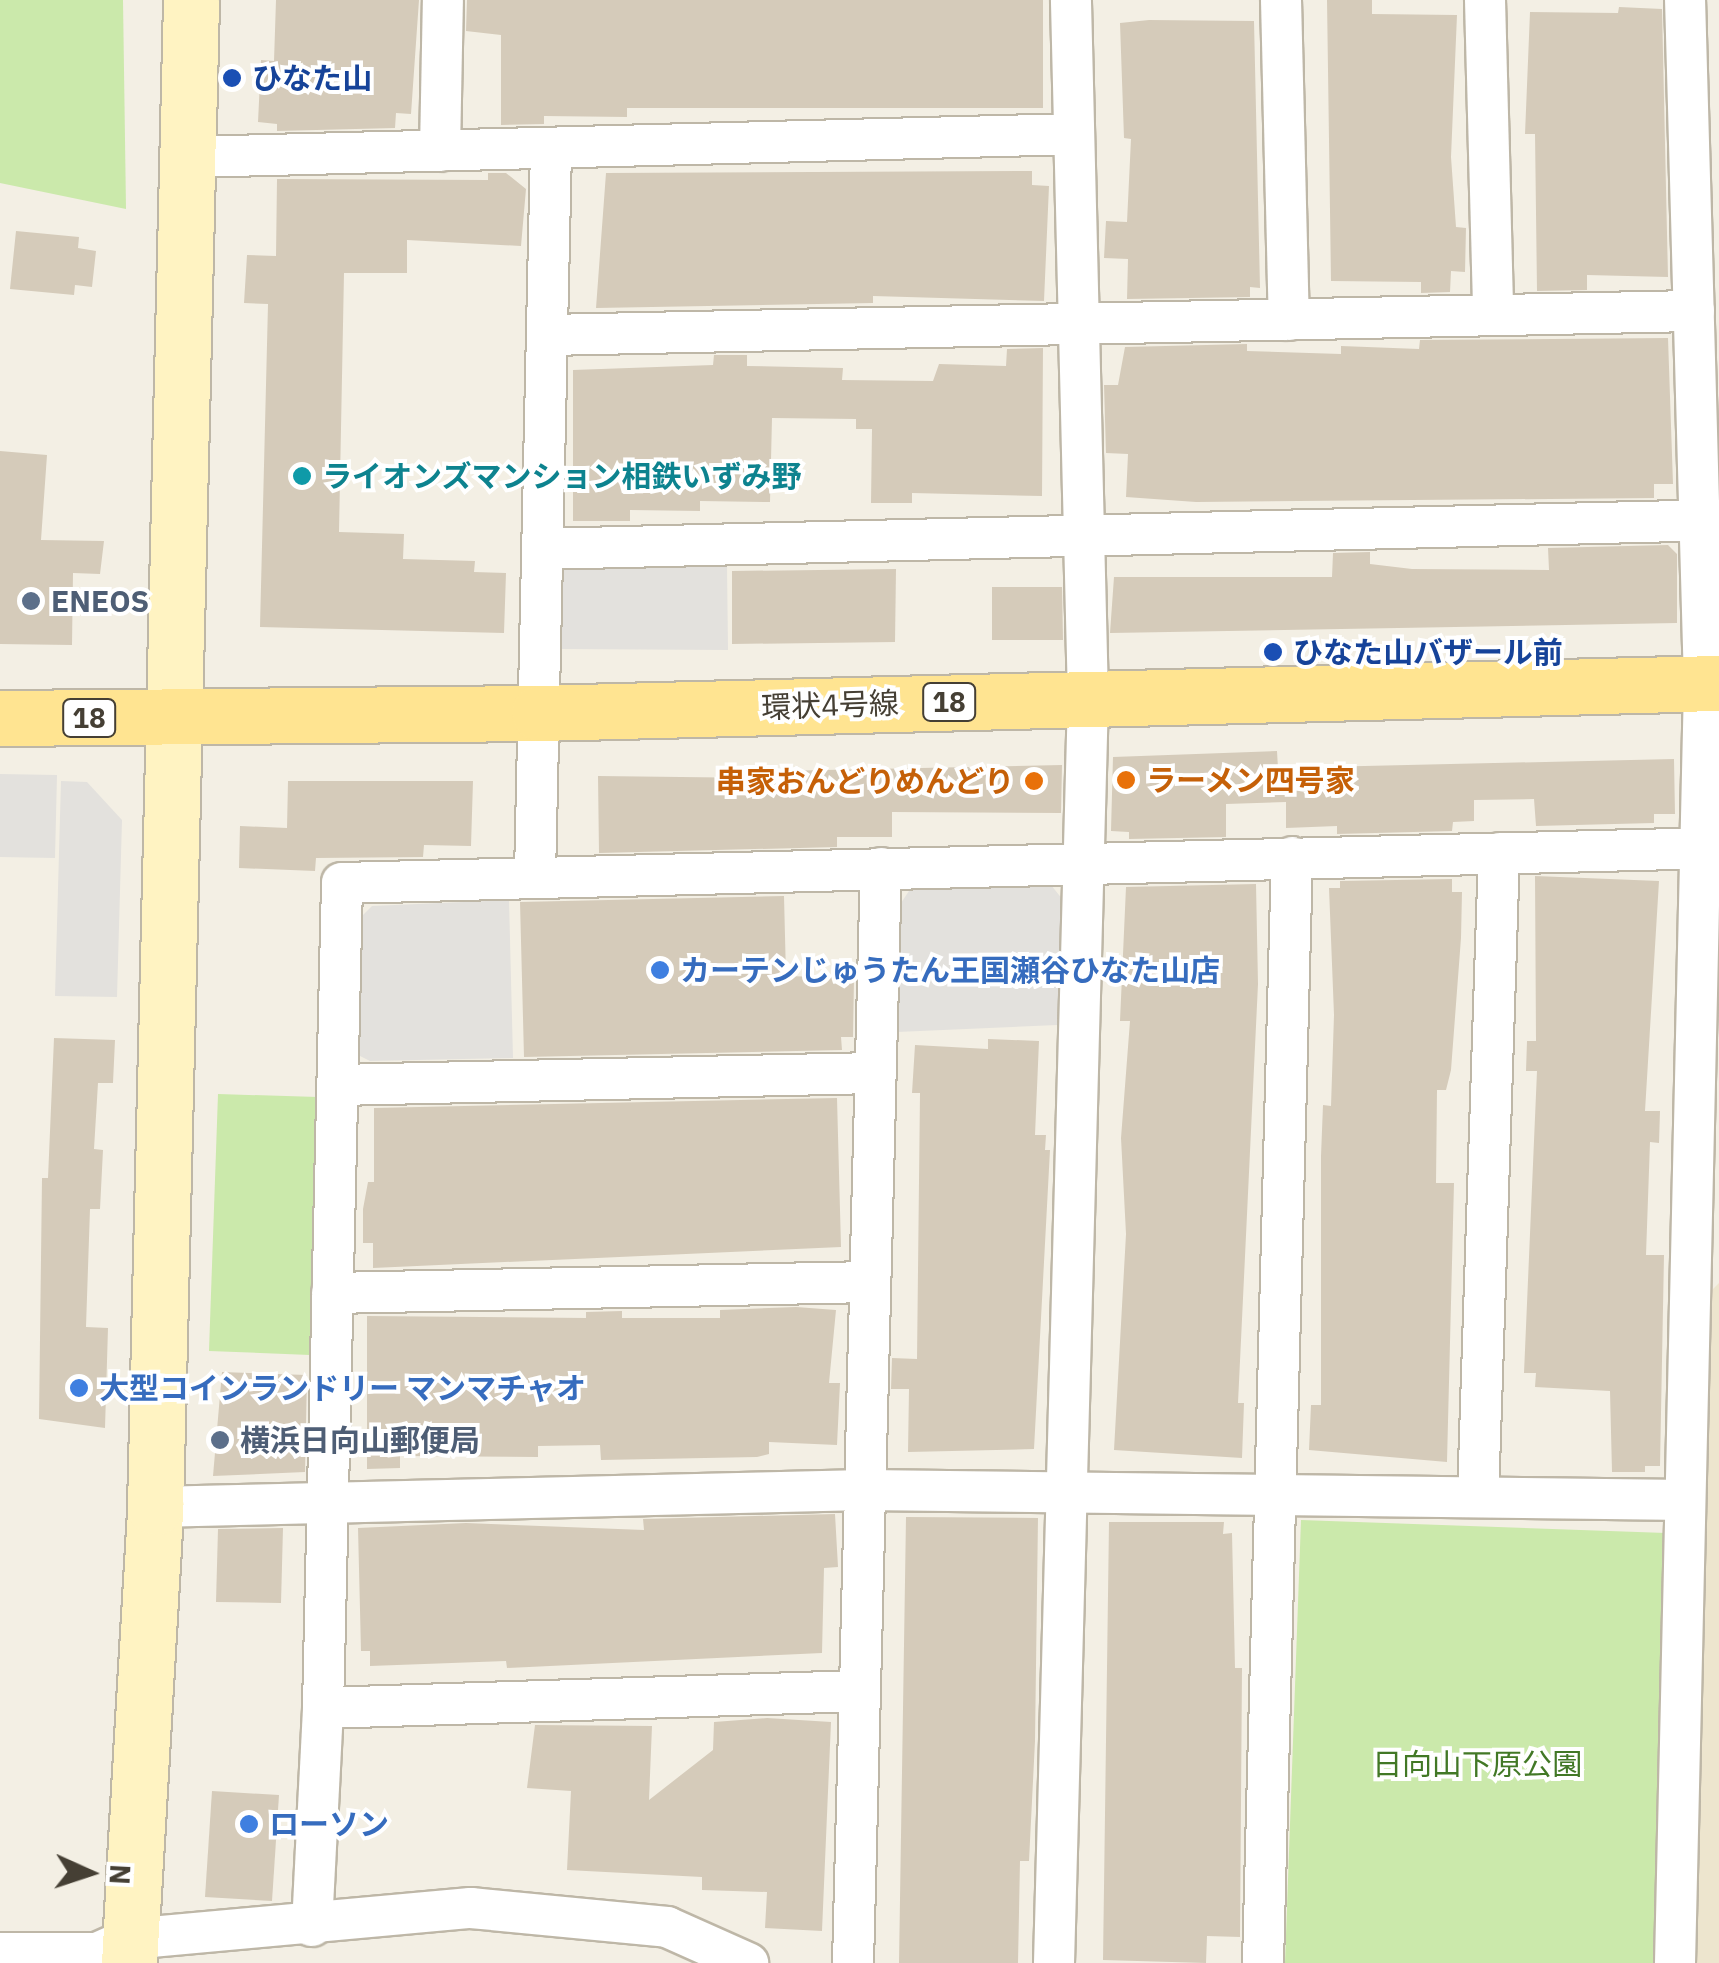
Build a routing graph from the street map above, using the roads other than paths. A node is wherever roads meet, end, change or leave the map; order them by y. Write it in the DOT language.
graph roads {
  1 [pos="191,0"];
  2 [pos="443,0"];
  3 [pos="1071,0"];
  4 [pos="1280,0"];
  5 [pos="1485,0"];
  6 [pos="1685,0"];
  7 [pos="1074,134"];
  8 [pos="551,148"];
  9 [pos="440,150"];
  10 [pos="192,157"];
  11 [pos="1694,311"];
  12 [pos="1493,315"];
  13 [pos="1289,320"];
  14 [pos="1079,324"];
  15 [pos="546,335"];
  16 [pos="1709,520"];
  17 [pos="1084,536"];
  18 [pos="542,549"];
  19 [pos="1712,683"];
  20 [pos="1088,698"];
  21 [pos="539,713"];
  22 [pos="0,718"];
  23 [pos="178,718"];
  24 [pos="1710,848"];
  25 [pos="1498,853"];
  26 [pos="1292,857"];
  27 [pos="1083,862"];
  28 [pos="881,868"];
  29 [pos="535,876"];
  30 [pos="1707,1056"];
  31 [pos="876,1072"];
  32 [pos="338,1085"];
  33 [pos="1705,1259"];
  34 [pos="870,1282"];
  35 [pos="332,1293"];
  36 [pos="865,1490"];
  37 [pos="1067,1493"];
  38 [pos="1276,1495"];
  39 [pos="1478,1498"];
  40 [pos="1685,1500"];
  41 [pos="326,1505"];
  42 [pos="156,1507"];
  43 [pos="860,1691"];
  44 [pos="323,1708"];
  45 [pos="312,1926"];
  46 [pos="129,1951"];
  47 [pos="0,1952"];
  48 [pos="748,1963"];
  49 [pos="853,1963"];
  50 [pos="1054,1963"];
  51 [pos="1263,1963"];
  52 [pos="1675,1963"];
  1 -- 10 [label="street"];
  2 -- 9 [label="street"];
  3 -- 7 [label="street"];
  4 -- 13 [label="street"];
  5 -- 12 [label="street"];
  6 -- 11 [label="street"];
  7 -- 8 [label="street"];
  7 -- 14 [label="street"];
  8 -- 9 [label="street"];
  8 -- 15 [label="street"];
  9 -- 10 [label="street"];
  10 -- 23 [label="street"];
  11 -- 12 [label="street"];
  11 -- 16 [label="street"];
  12 -- 13 [label="street"];
  13 -- 14 [label="street"];
  14 -- 15 [label="street"];
  14 -- 17 [label="street"];
  15 -- 18 [label="street"];
  16 -- 17 [label="street"];
  16 -- 19 [label="street"];
  17 -- 18 [label="street"];
  17 -- 20 [label="street"];
  18 -- 21 [label="street"];
  19 -- 20 [label="main road, 環状4号線 / 18"];
  19 -- 24 [label="street"];
  20 -- 21 [label="main road, 環状4号線 / 18"];
  20 -- 27 [label="street"];
  21 -- 23 [label="main road, 環状4号線 / 18"];
  21 -- 29 [label="street"];
  22 -- 23 [label="main road, 環状4号線 / 18"];
  23 -- 42 [label="street"];
  24 -- 25 [label="street"];
  24 -- 30 [label="street"];
  25 -- 26 [label="street"];
  25 -- 39 [label="street"];
  26 -- 27 [label="street"];
  26 -- 38 [label="street"];
  27 -- 28 [label="street"];
  27 -- 37 [label="street"];
  28 -- 29 [label="street"];
  28 -- 31 [label="street"];
  29 -- 32 [label="street"];
  30 -- 33 [label="street"];
  31 -- 32 [label="street"];
  31 -- 34 [label="street"];
  32 -- 35 [label="street"];
  33 -- 40 [label="street"];
  34 -- 35 [label="street"];
  34 -- 36 [label="street"];
  35 -- 41 [label="street"];
  36 -- 37 [label="street"];
  36 -- 41 [label="street"];
  36 -- 43 [label="street"];
  37 -- 38 [label="street"];
  37 -- 50 [label="street"];
  38 -- 39 [label="street"];
  38 -- 51 [label="street"];
  39 -- 40 [label="street"];
  40 -- 52 [label="street"];
  41 -- 42 [label="street"];
  41 -- 44 [label="street"];
  42 -- 46 [label="street"];
  43 -- 44 [label="street"];
  43 -- 49 [label="street"];
  44 -- 45 [label="street"];
  45 -- 46 [label="street"];
  45 -- 48 [label="street"];
  46 -- 47 [label="street"];
}
